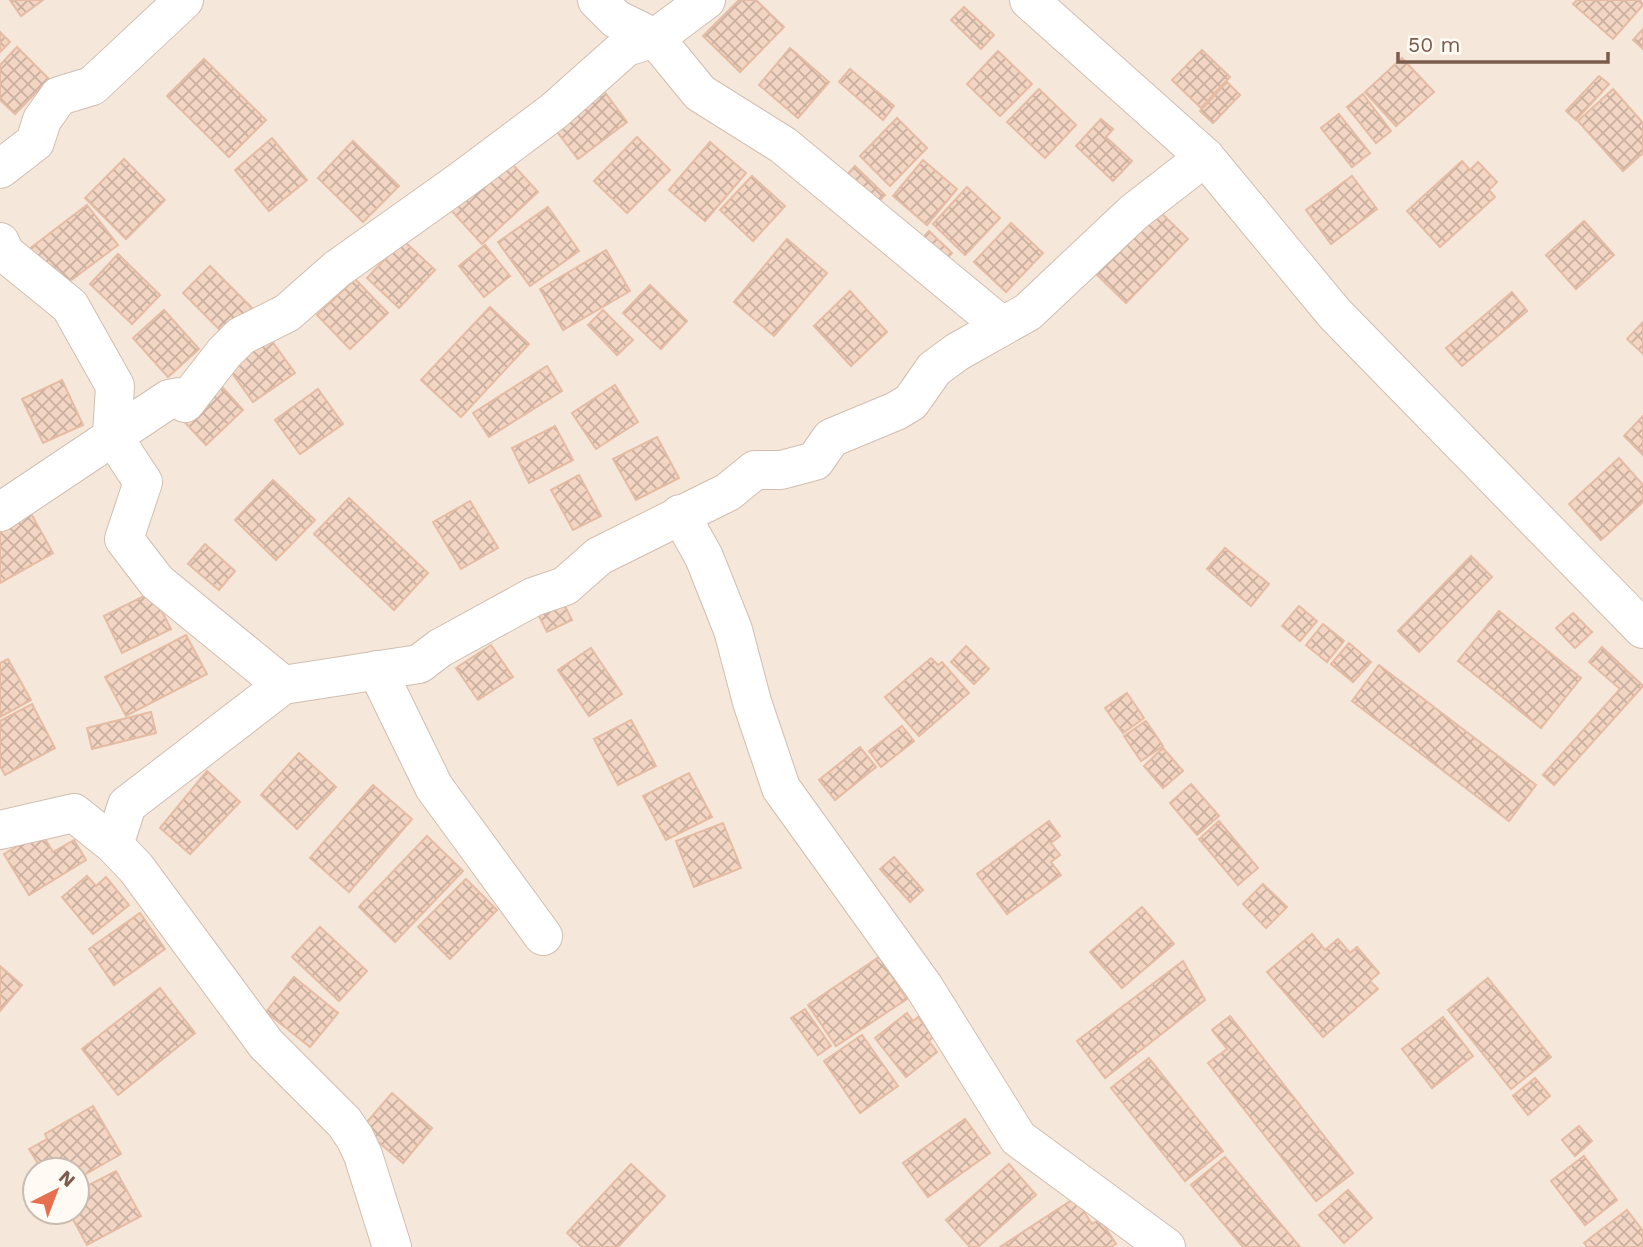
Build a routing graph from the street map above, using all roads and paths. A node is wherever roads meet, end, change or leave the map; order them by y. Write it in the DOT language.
graph roads {
  1 [pos="184,0"];
  2 [pos="597,0"];
  3 [pos="706,0"];
  4 [pos="1030,0"];
  5 [pos="655,38"];
  6 [pos="1205,157"];
  7 [pos="0,169"];
  8 [pos="0,242"];
  9 [pos="1002,326"];
  10 [pos="112,435"];
  11 [pos="0,512"];
  12 [pos="680,514"];
  13 [pos="1643,629"];
  14 [pos="377,670"];
  15 [pos="283,685"];
  16 [pos="0,830"];
  17 [pos="114,845"];
  18 [pos="543,936"];
  19 [pos="363,1155"];
  20 [pos="392,1247"];
  21 [pos="400,1247"];
  22 [pos="1166,1247"];
  1 -- 7 [label="street"];
  2 -- 5 [label="street"];
  3 -- 5 [label="street"];
  4 -- 6 [label="street"];
  5 -- 9 [label="street"];
  5 -- 10 [label="street"];
  6 -- 9 [label="street"];
  6 -- 13 [label="street"];
  8 -- 10 [label="street"];
  9 -- 12 [label="street"];
  10 -- 11 [label="street"];
  10 -- 15 [label="street"];
  12 -- 14 [label="street"];
  12 -- 22 [label="street"];
  14 -- 15 [label="street"];
  14 -- 18 [label="street"];
  15 -- 17 [label="street"];
  16 -- 17 [label="street"];
  17 -- 19 [label="street"];
  19 -- 20 [label="street"];
  19 -- 21 [label="street"];
}
